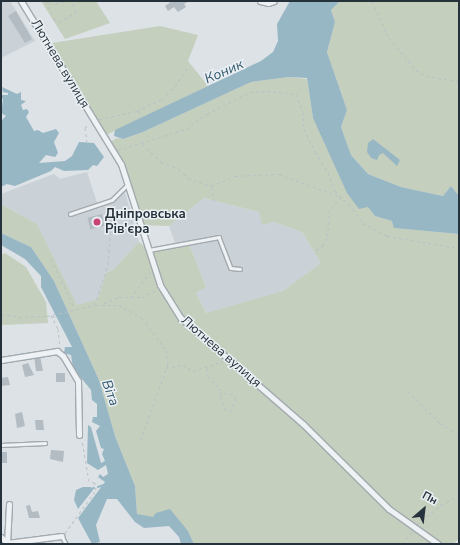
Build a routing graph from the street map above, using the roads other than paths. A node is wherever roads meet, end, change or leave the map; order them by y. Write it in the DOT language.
graph roads {
  1 [pos="21,1"];
  2 [pos="260,1"];
  3 [pos="274,1"];
  4 [pos="127,184"];
  5 [pos="70,214"];
  6 [pos="149,250"];
  7 [pos="240,268"];
  8 [pos="1,360"];
  9 [pos="79,435"];
  10 [pos="45,442"];
  11 [pos="1,446"];
  12 [pos="8,504"];
  13 [pos="62,536"];
  14 [pos="1,537"];
  15 [pos="7,543"];
  16 [pos="66,544"];
  17 [pos="438,544"];
  1 -- 4 [label="street, Лютнева вулиця"];
  2 -- 3 [label="street"];
  4 -- 5 [label="lane"];
  4 -- 6 [label="street, Лютнева вулиця"];
  6 -- 7 [label="lane"];
  6 -- 17 [label="street, Лютнева вулиця"];
  8 -- 9 [label="street"];
  10 -- 11 [label="lane"];
  12 -- 15 [label="street"];
  13 -- 15 [label="street"];
  13 -- 16 [label="lane"];
  14 -- 15 [label="street"];
}
